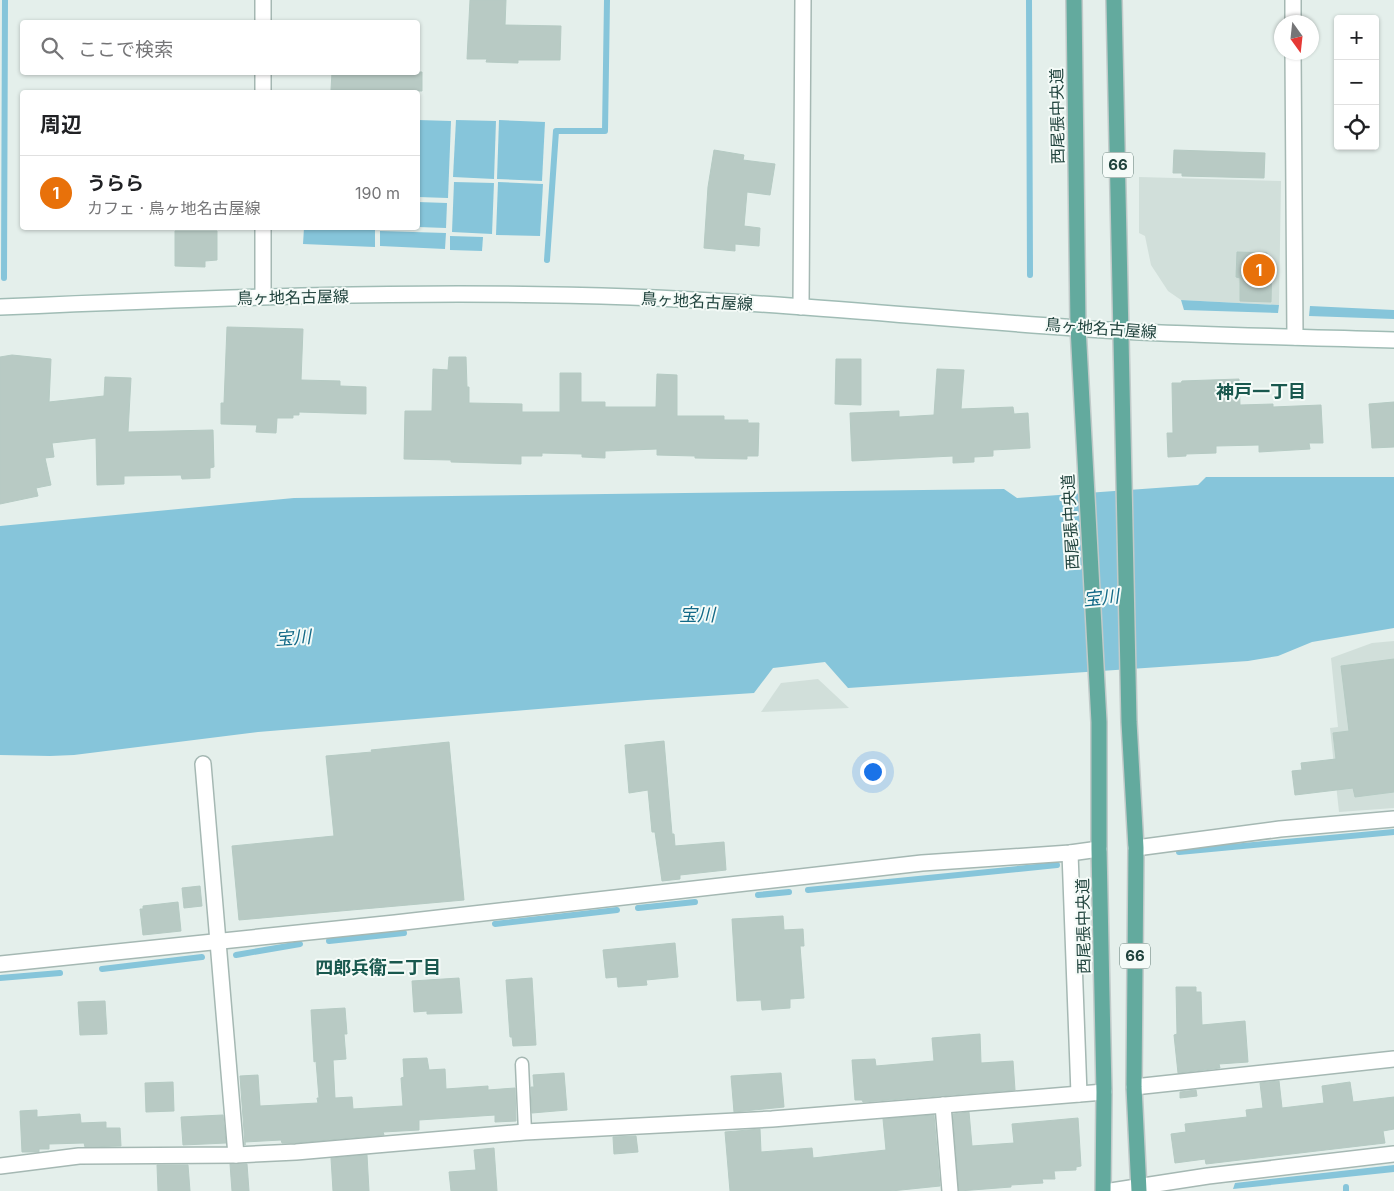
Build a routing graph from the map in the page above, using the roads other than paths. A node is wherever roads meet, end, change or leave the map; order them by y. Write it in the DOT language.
graph roads {
  1 [pos="263,0"];
  2 [pos="803,0"];
  3 [pos="1074,0"];
  4 [pos="1114,0"];
  5 [pos="1293,0"];
  6 [pos="1293,15"];
  7 [pos="263,20"];
  8 [pos="1293,60"];
  9 [pos="263,75"];
  10 [pos="263,90"];
  11 [pos="263,230"];
  12 [pos="263,296"];
  13 [pos="0,307"];
  14 [pos="801,307"];
  15 [pos="1078,327"];
  16 [pos="1121,331"];
  17 [pos="1295,337"];
  18 [pos="1394,340"];
  19 [pos="204,764"];
  20 [pos="1394,819"];
  21 [pos="1099,848"];
  22 [pos="1136,848"];
  23 [pos="1070,853"];
  24 [pos="218,941"];
  25 [pos="0,964"];
  26 [pos="1394,1059"];
  27 [pos="522,1064"];
  28 [pos="1134,1087"];
  29 [pos="1104,1092"];
  30 [pos="1079,1094"];
  31 [pos="943,1105"];
  32 [pos="525,1132"];
  33 [pos="1394,1154"];
  34 [pos="236,1155"];
  35 [pos="0,1166"];
  36 [pos="1139,1189"];
  37 [pos="950,1191"];
  38 [pos="1102,1191"];
  39 [pos="1111,1191"];
  1 -- 7 [label="street"];
  2 -- 14 [label="street"];
  3 -- 15 [label="main road, 西尾張中央道 / 66"];
  4 -- 16 [label="main road, 66"];
  5 -- 6 [label="street"];
  8 -- 17 [label="street"];
  9 -- 10 [label="street"];
  11 -- 12 [label="street"];
  12 -- 13 [label="street, 鳥ヶ地名古屋線"];
  12 -- 14 [label="street, 鳥ヶ地名古屋線"];
  14 -- 15 [label="street, 鳥ヶ地名古屋線"];
  15 -- 16 [label="street, 鳥ヶ地名古屋線"];
  15 -- 21 [label="main road, 西尾張中央道 / 66"];
  16 -- 17 [label="street, 鳥ヶ地名古屋線"];
  16 -- 22 [label="main road, 66"];
  17 -- 18 [label="street, 鳥ヶ地名古屋線"];
  19 -- 24 [label="street"];
  20 -- 22 [label="street"];
  21 -- 23 [label="street"];
  21 -- 29 [label="main road, 西尾張中央道 / 66"];
  22 -- 28 [label="main road, 66"];
  23 -- 24 [label="street"];
  23 -- 30 [label="street"];
  24 -- 25 [label="street"];
  24 -- 34 [label="street"];
  26 -- 28 [label="street"];
  27 -- 32 [label="lane"];
  28 -- 36 [label="main road, 66"];
  29 -- 30 [label="street"];
  29 -- 38 [label="main road, 西尾張中央道 / 66"];
  30 -- 31 [label="street"];
  31 -- 32 [label="street"];
  31 -- 37 [label="street"];
  32 -- 34 [label="street"];
  33 -- 36 [label="street"];
  34 -- 35 [label="street"];
  36 -- 39 [label="street"];
}
